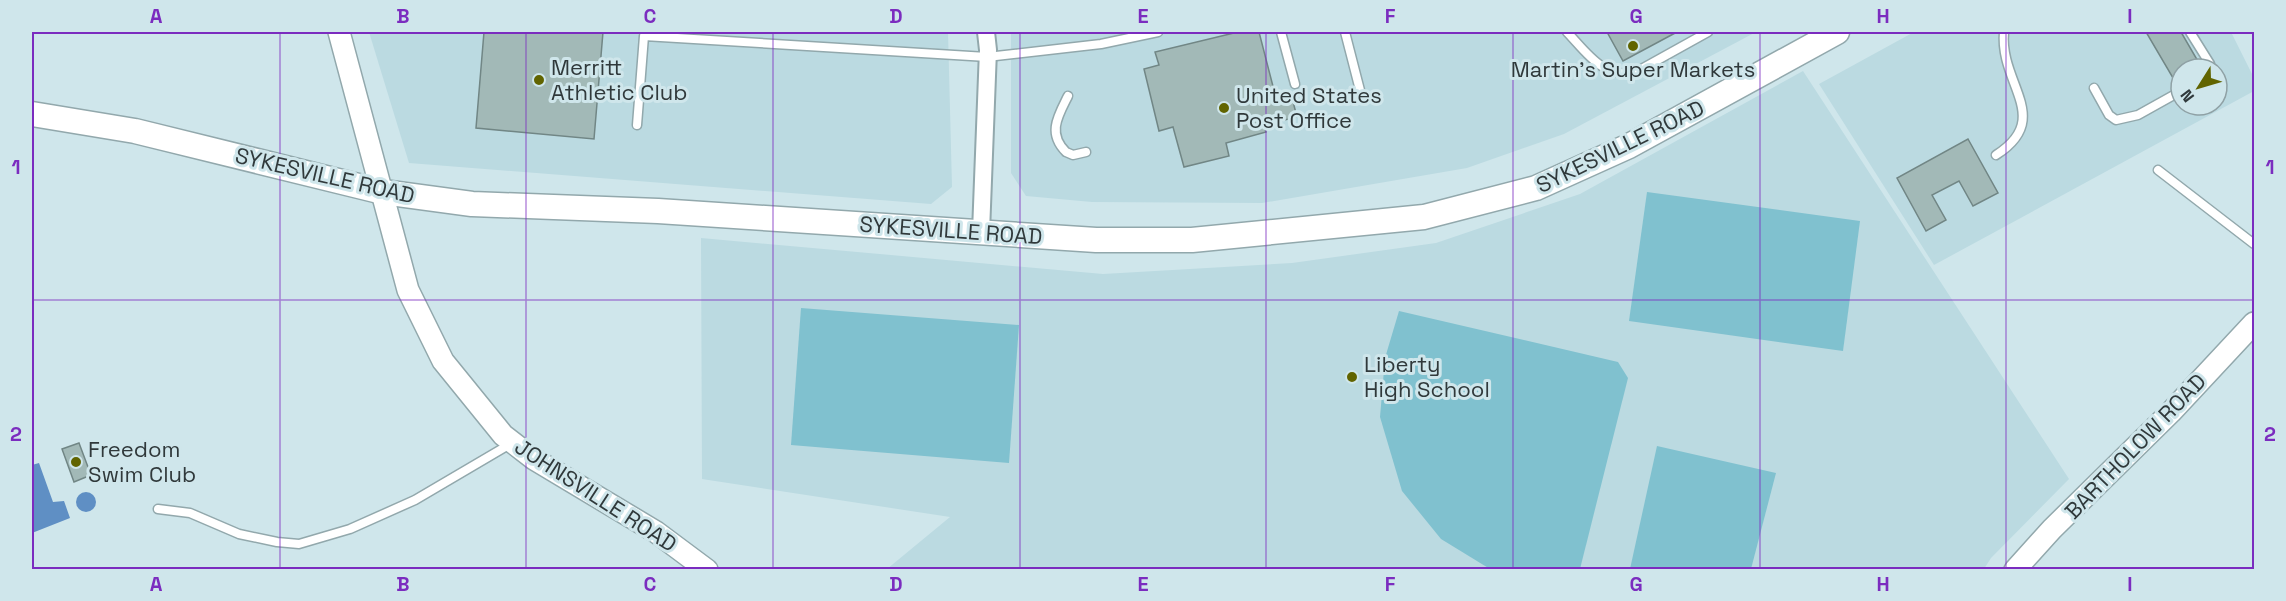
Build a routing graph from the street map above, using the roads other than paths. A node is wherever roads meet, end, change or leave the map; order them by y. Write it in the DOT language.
graph roads {
  1 [pos="339,32"];
  2 [pos="986,32"];
  3 [pos="1158,32"];
  4 [pos="1281,32"];
  5 [pos="1345,32"];
  6 [pos="1567,32"];
  7 [pos="1708,32"];
  8 [pos="1837,32"];
  9 [pos="2004,32"];
  10 [pos="2190,32"];
  11 [pos="987,57"];
  12 [pos="2206,57"];
  13 [pos="1294,84"];
  14 [pos="2094,88"];
  15 [pos="1068,96"];
  16 [pos="1362,98"];
  17 [pos="2169,98"];
  18 [pos="32,114"];
  19 [pos="637,125"];
  20 [pos="1086,152"];
  21 [pos="1996,155"];
  22 [pos="2158,170"];
  23 [pos="382,192"];
  24 [pos="981,232"];
  25 [pos="2254,244"];
  26 [pos="2254,323"];
  27 [pos="513,443"];
  28 [pos="158,509"];
  29 [pos="707,570"];
  30 [pos="2015,570"];
  1 -- 23 [label="street, JOHNSVILLE ROAD"];
  2 -- 11 [label="street"];
  3 -- 11 [label="lane"];
  4 -- 13 [label="lane"];
  5 -- 16 [label="lane"];
  6 -- 7 [label="lane"];
  8 -- 24 [label="main road, SYKESVILLE ROAD"];
  9 -- 21 [label="lane"];
  10 -- 12 [label="lane"];
  11 -- 19 [label="lane"];
  11 -- 24 [label="street"];
  14 -- 17 [label="lane"];
  15 -- 20 [label="lane"];
  18 -- 23 [label="main road, SYKESVILLE ROAD"];
  22 -- 25 [label="lane"];
  23 -- 24 [label="main road, SYKESVILLE ROAD"];
  23 -- 27 [label="street, JOHNSVILLE ROAD"];
  26 -- 30 [label="street, BARTHOLOW ROAD"];
  27 -- 28 [label="lane"];
  27 -- 29 [label="street, JOHNSVILLE ROAD"];
}
